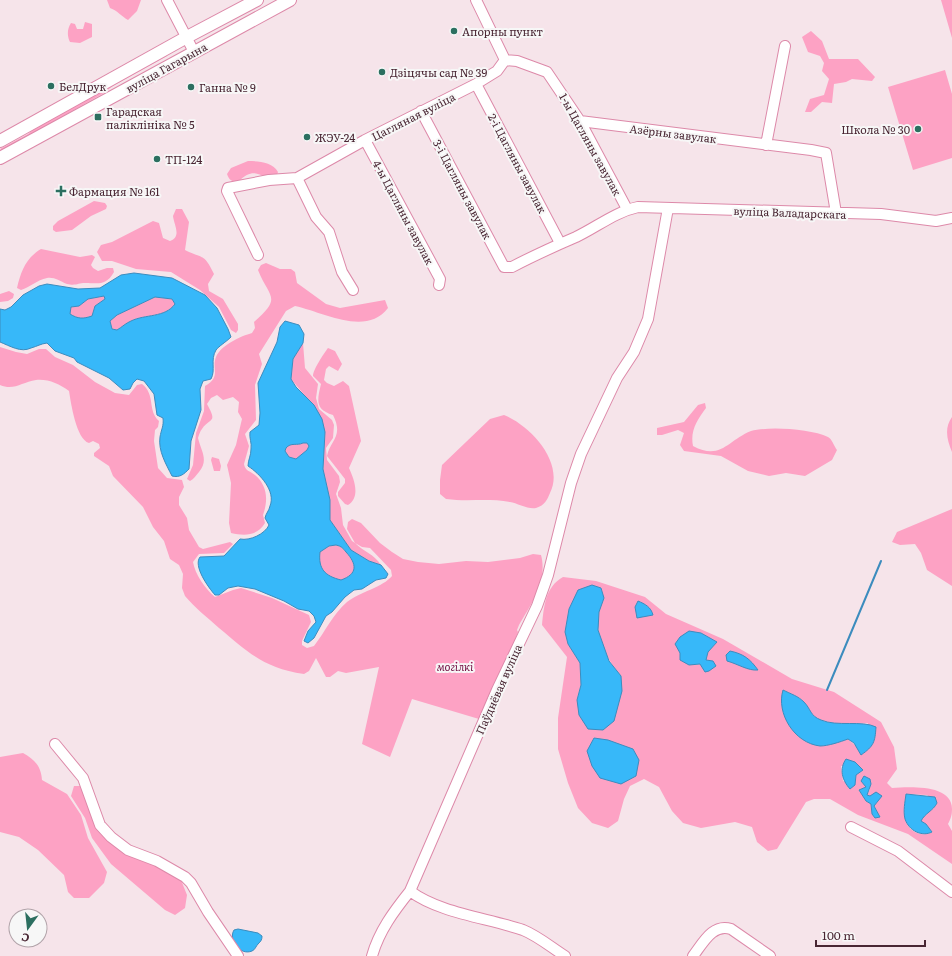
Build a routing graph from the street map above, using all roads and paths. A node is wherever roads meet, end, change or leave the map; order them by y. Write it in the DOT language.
graph roads {
  1 [pos="167,0"];
  2 [pos="257,0"];
  3 [pos="290,0"];
  4 [pos="476,0"];
  5 [pos="187,37"];
  6 [pos="785,46"];
  7 [pos="194,52"];
  8 [pos="505,60"];
  9 [pos="476,84"];
  10 [pos="421,112"];
  11 [pos="580,120"];
  12 [pos="365,140"];
  13 [pos="0,141"];
  14 [pos="766,145"];
  15 [pos="0,158"];
  16 [pos="296,178"];
  17 [pos="668,208"];
  18 [pos="627,210"];
  19 [pos="836,213"];
  20 [pos="952,218"];
  21 [pos="560,242"];
  22 [pos="258,255"];
  23 [pos="439,286"];
  24 [pos="353,290"];
  25 [pos="55,744"];
  26 [pos="851,827"];
  27 [pos="410,891"];
  28 [pos="952,892"];
  29 [pos="238,956"];
  30 [pos="372,956"];
  31 [pos="565,956"];
  32 [pos="693,956"];
  33 [pos="770,956"];
  1 -- 5 [label="street"];
  2 -- 5 [label="main road, вуліца Гагарына"];
  3 -- 7 [label="main road, вуліца Гагарына"];
  4 -- 8 [label="street"];
  5 -- 7 [label="street"];
  5 -- 13 [label="main road, вуліца Гагарына"];
  6 -- 14 [label="street"];
  7 -- 15 [label="main road, вуліца Гагарына"];
  8 -- 9 [label="street, Цагляная вуліца"];
  8 -- 11 [label="street, 1-ы Цагляны завулак"];
  9 -- 10 [label="street, Цагляная вуліца"];
  9 -- 21 [label="street, 2-і Цагляны завулак"];
  10 -- 12 [label="street, Цагляная вуліца"];
  10 -- 21 [label="street, 3-і Цагляны завулак"];
  11 -- 14 [label="street, Азёрны завулак"];
  11 -- 18 [label="street, 1-ы Цагляны завулак"];
  12 -- 16 [label="street, Цагляная вуліца"];
  12 -- 23 [label="street, 4-ы Цагляны завулак"];
  14 -- 19 [label="street, Азёрны завулак"];
  16 -- 22 [label="street, Цагляная вуліца"];
  16 -- 24 [label="street"];
  17 -- 18 [label="street, вуліца Валадарскага"];
  17 -- 19 [label="street, вуліца Валадарскага"];
  17 -- 27 [label="street, Паўднёвая вуліца"];
  18 -- 21 [label="street"];
  19 -- 20 [label="street, вуліца Валадарскага"];
  25 -- 29 [label="street"];
  26 -- 28 [label="street"];
  27 -- 30 [label="street, Паўднёвая вуліца"];
  27 -- 31 [label="street"];
  32 -- 33 [label="street"];
}
